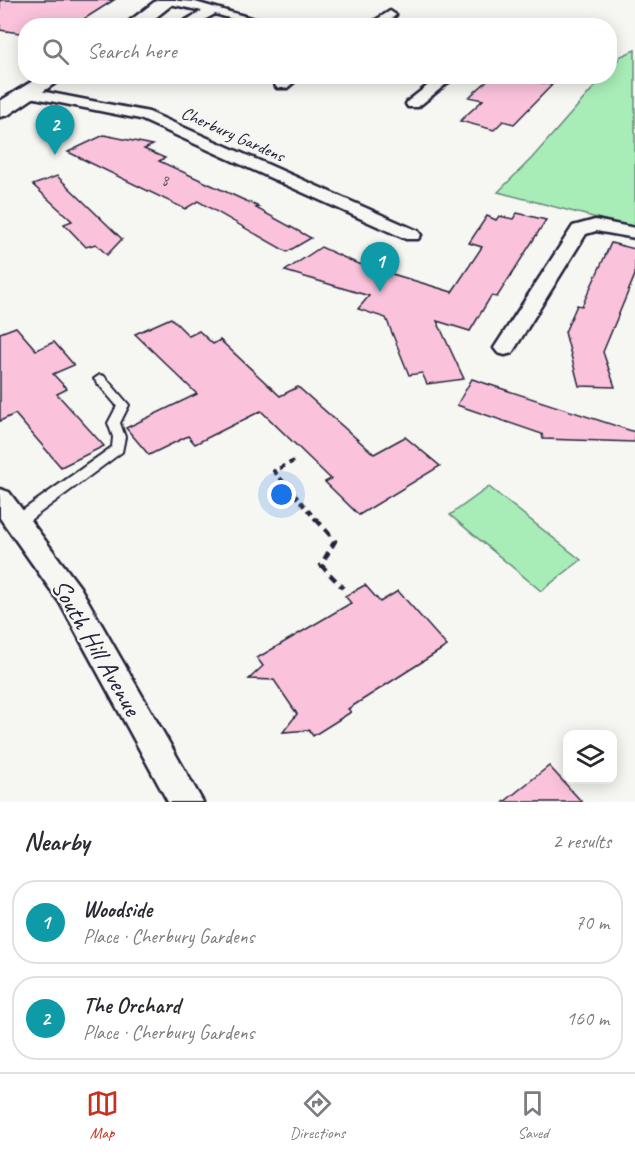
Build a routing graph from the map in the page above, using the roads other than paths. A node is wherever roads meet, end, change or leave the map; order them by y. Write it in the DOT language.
graph roads {
  1 [pos="169,0"];
  2 [pos="206,5"];
  3 [pos="390,15"];
  4 [pos="143,18"];
  5 [pos="191,18"];
  6 [pos="247,18"];
  7 [pos="385,18"];
  8 [pos="44,84"];
  9 [pos="439,84"];
  10 [pos="30,93"];
  11 [pos="413,104"];
  12 [pos="0,110"];
  13 [pos="635,233"];
  14 [pos="412,235"];
  15 [pos="505,348"];
  16 [pos="100,379"];
  17 [pos="0,499"];
  18 [pos="17,522"];
  19 [pos="186,802"];
  1 -- 2 [label="street"];
  1 -- 4 [label="street"];
  2 -- 5 [label="street"];
  2 -- 6 [label="street"];
  3 -- 7 [label="street"];
  8 -- 10 [label="street"];
  9 -- 11 [label="street"];
  10 -- 12 [label="street"];
  10 -- 14 [label="street, Cherbury Gardens"];
  13 -- 15 [label="street"];
  16 -- 18 [label="lane"];
  17 -- 18 [label="street, South Hill Avenue"];
  18 -- 19 [label="street, South Hill Avenue"];
}
